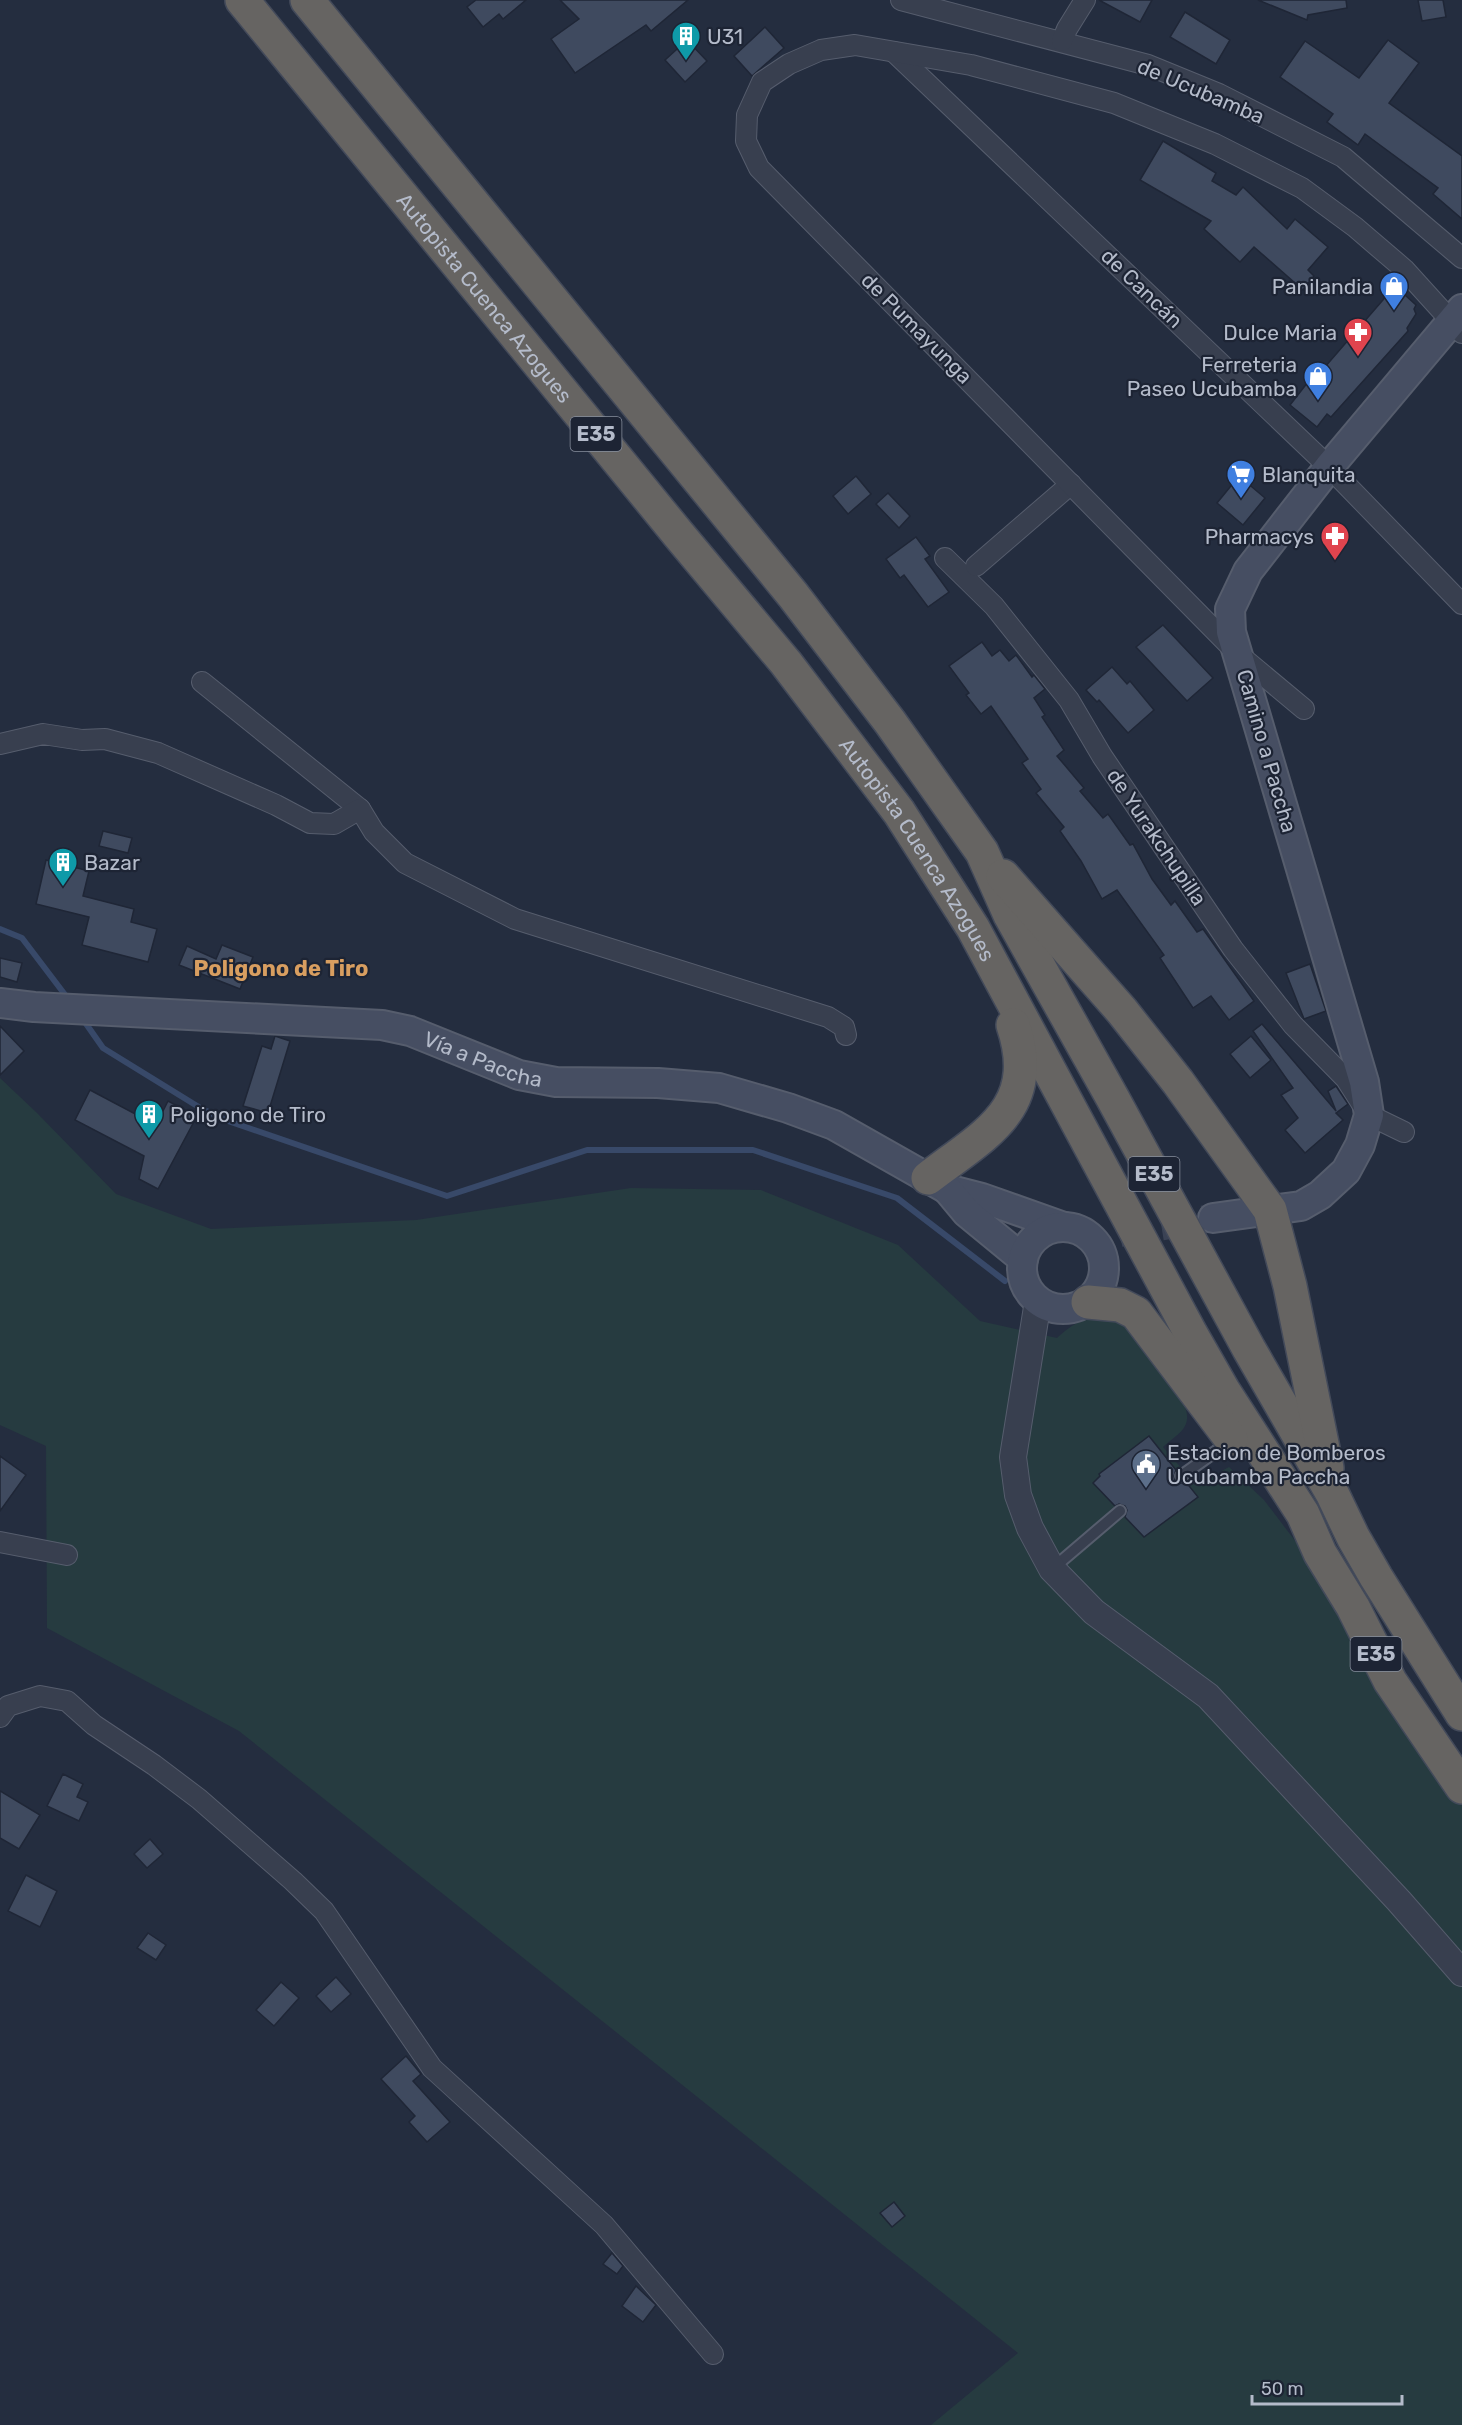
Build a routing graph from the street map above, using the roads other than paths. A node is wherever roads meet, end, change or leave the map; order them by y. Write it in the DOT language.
graph roads {
  1 [pos="242,0"];
  2 [pos="307,0"];
  3 [pos="901,0"];
  4 [pos="1085,0"];
  5 [pos="1062,41"];
  6 [pos="894,52"];
  7 [pos="1462,258"];
  8 [pos="1459,321"];
  9 [pos="1329,467"];
  10 [pos="1071,484"];
  11 [pos="945,558"];
  12 [pos="976,566"];
  13 [pos="1462,604"];
  14 [pos="1238,654"];
  15 [pos="202,682"];
  16 [pos="1304,709"];
  17 [pos="0,744"];
  18 [pos="360,809"];
  19 [pos="982,852"];
  20 [pos="988,959"];
  21 [pos="0,1003"];
  22 [pos="846,1035"];
  23 [pos="1369,1115"];
  24 [pos="1404,1132"];
  25 [pos="937,1184"];
  26 [pos="1270,1210"];
  27 [pos="1214,1218"];
  28 [pos="1064,1227"];
  29 [pos="1023,1258"];
  30 [pos="1038,1301"];
  31 [pos="1088,1302"];
  32 [pos="1232,1440"];
  33 [pos="1181,1476"];
  34 [pos="1332,1493"];
  35 [pos="1120,1511"];
  36 [pos="0,1542"];
  37 [pos="1320,1553"];
  38 [pos="67,1555"];
  39 [pos="1052,1569"];
  40 [pos="1462,1714"];
  41 [pos="0,1717"];
  42 [pos="1462,1787"];
  43 [pos="1462,1972"];
  44 [pos="713,2354"];
  1 -- 20 [label="highway, Autopista Cuenca Azogues / E35"];
  2 -- 19 [label="highway, Autopista Cuenca Azogues / E35"];
  3 -- 5 [label="street, de Ucubamba"];
  4 -- 5 [label="street"];
  5 -- 7 [label="street, de Ucubamba"];
  6 -- 8 [label="street, de Pumayunga"];
  6 -- 9 [label="street, de Cancán"];
  6 -- 10 [label="street, de Pumayunga"];
  8 -- 9 [label="main road, Camino a Paccha"];
  9 -- 13 [label="street, de Cancán"];
  9 -- 14 [label="main road, Camino a Paccha"];
  10 -- 12 [label="street"];
  10 -- 14 [label="street, de Pumayunga"];
  11 -- 23 [label="street, de Yurakchupilla"];
  14 -- 16 [label="street, de Pumayunga"];
  14 -- 23 [label="main road, Camino a Paccha"];
  15 -- 18 [label="street"];
  17 -- 18 [label="street"];
  18 -- 22 [label="street"];
  19 -- 26 [label="highway"];
  19 -- 34 [label="highway, Autopista Cuenca Azogues / E35"];
  20 -- 25 [label="highway"];
  20 -- 37 [label="highway, Autopista Cuenca Azogues / E35"];
  21 -- 25 [label="main road, Vía a Paccha"];
  23 -- 24 [label="street"];
  23 -- 26 [label="main road, Camino a Paccha"];
  25 -- 28 [label="main road, Vía a Paccha"];
  25 -- 29 [label="main road, Vía a Paccha"];
  26 -- 27 [label="main road, Camino a Paccha"];
  26 -- 34 [label="highway"];
  28 -- 29 [label="main road"];
  28 -- 31 [label="main road"];
  29 -- 30 [label="main road"];
  30 -- 31 [label="main road"];
  30 -- 39 [label="street"];
  31 -- 32 [label="highway"];
  32 -- 33 [label="lane"];
  32 -- 37 [label="highway"];
  34 -- 40 [label="highway, Autopista Cuenca Azogues / E35"];
  35 -- 39 [label="lane"];
  36 -- 38 [label="street"];
  37 -- 42 [label="highway, Autopista Cuenca Azogues / E35"];
  39 -- 43 [label="street"];
  41 -- 44 [label="street"];
}
